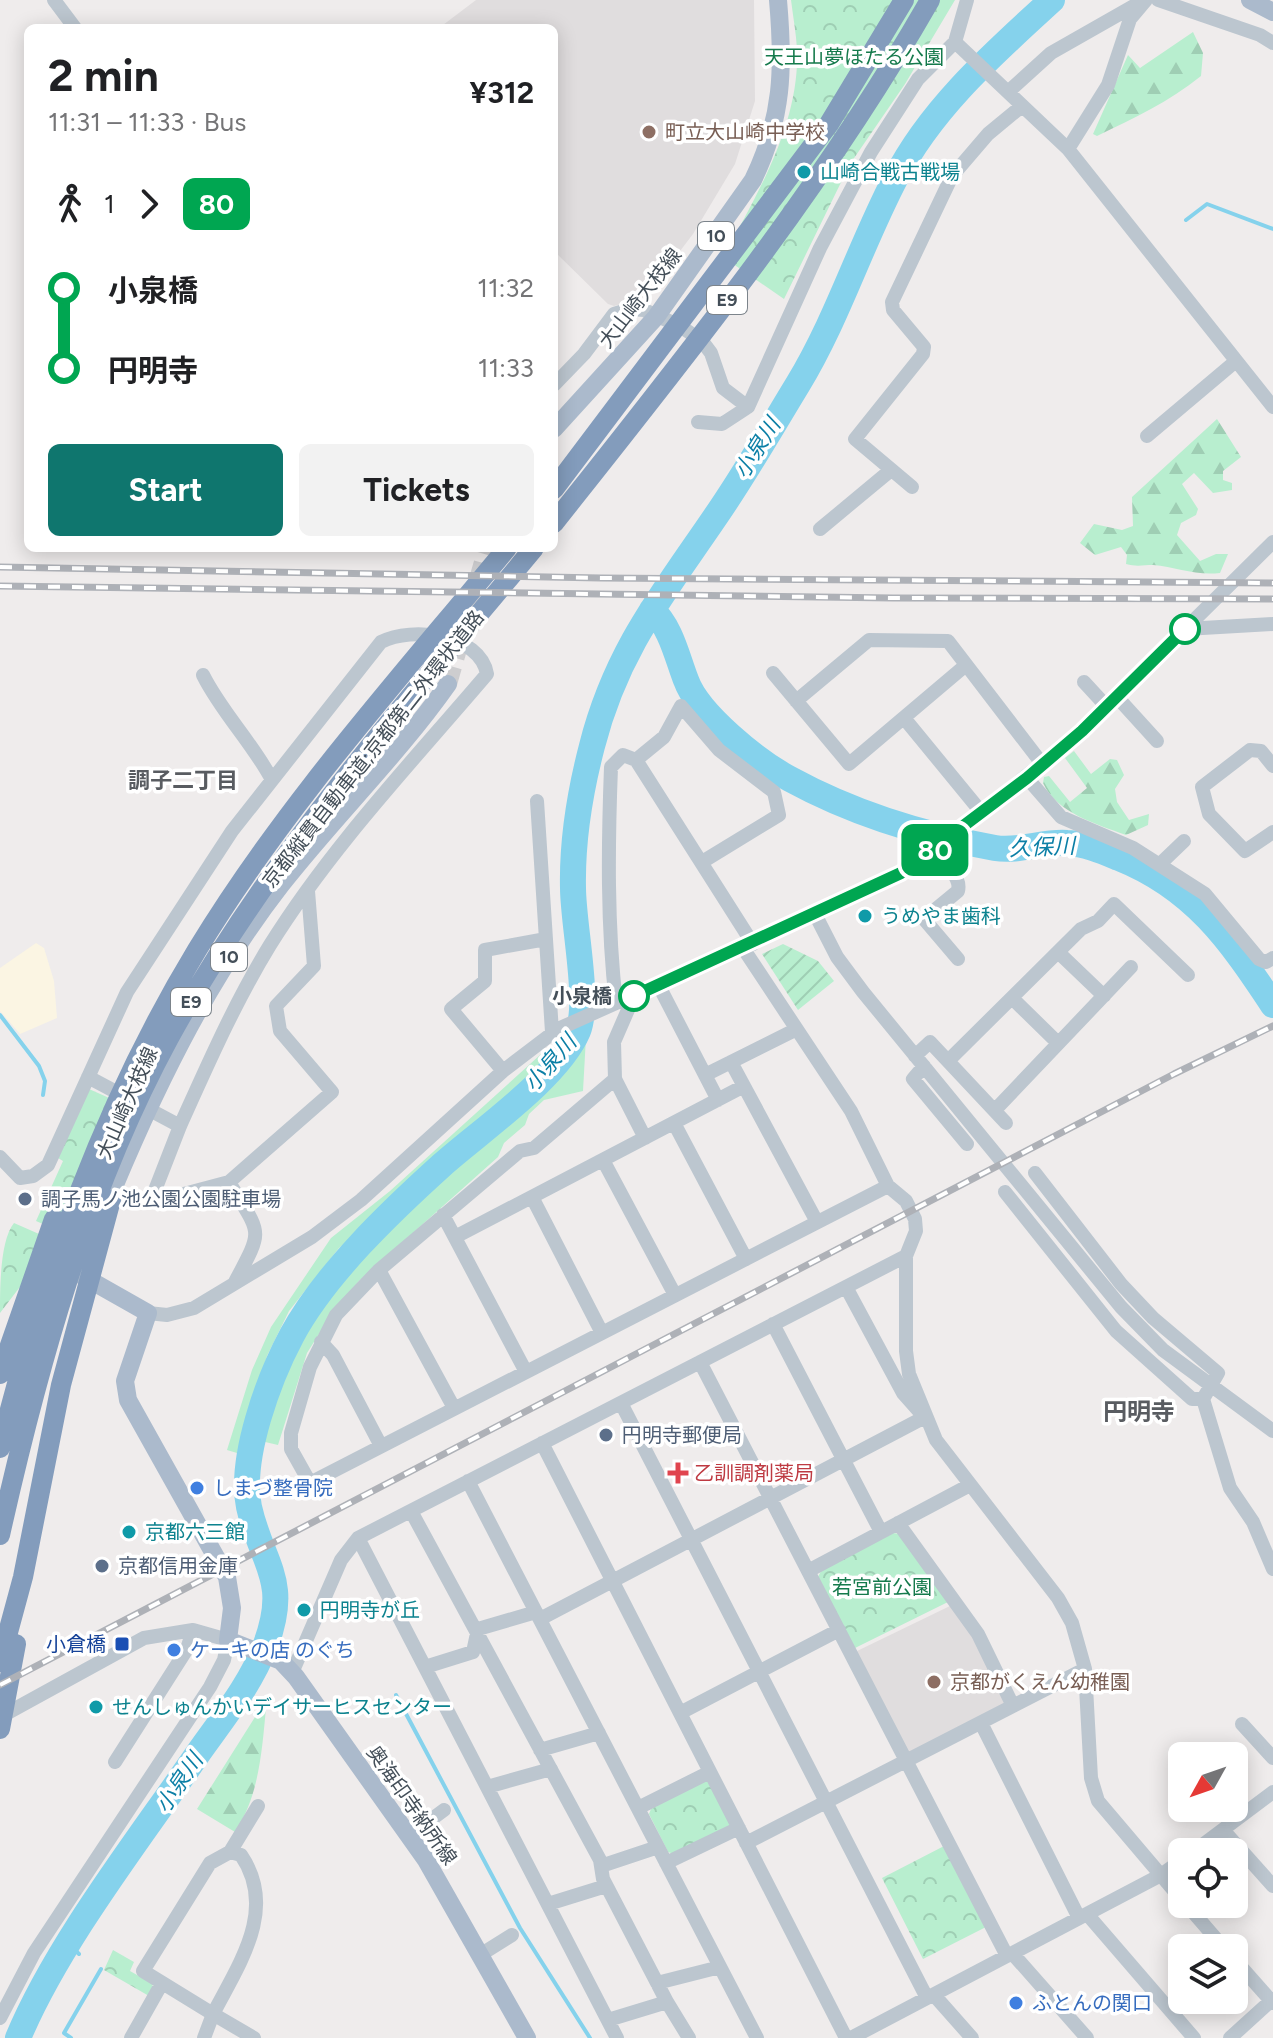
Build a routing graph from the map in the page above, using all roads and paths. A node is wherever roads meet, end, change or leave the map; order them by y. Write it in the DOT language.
graph roads {
  1 [pos="54,0"];
  2 [pos="778,0"];
  3 [pos="904,0"];
  4 [pos="930,0"];
  5 [pos="941,0"];
  6 [pos="967,0"];
  7 [pos="1145,0"];
  8 [pos="1158,0"];
  9 [pos="1250,0"];
  10 [pos="1273,12"];
  11 [pos="72,24"];
  12 [pos="1273,43"];
  13 [pos="959,46"];
  14 [pos="890,70"];
  15 [pos="1005,90"];
  16 [pos="1022,106"];
  17 [pos="1068,149"];
  18 [pos="656,317"];
  19 [pos="702,341"];
  20 [pos="1236,361"];
  21 [pos="558,381"];
  22 [pos="748,407"];
  23 [pos="1273,407"];
  24 [pos="698,422"];
  25 [pos="558,425"];
  26 [pos="736,430"];
  27 [pos="1147,436"];
  28 [pos="891,470"];
  29 [pos="558,484"];
  30 [pos="912,487"];
  31 [pos="558,518"];
  32 [pos="558,524"];
  33 [pos="820,529"];
  34 [pos="1273,542"];
  35 [pos="506,552"];
  36 [pos="534,552"];
  37 [pos="1273,624"];
  38 [pos="1185,629"];
  39 [pos="966,665"];
  40 [pos="773,673"];
  41 [pos="203,675"];
  42 [pos="1084,682"];
  43 [pos="448,684"];
  44 [pos="796,701"];
  45 [pos="1112,702"];
  46 [pos="904,718"];
  47 [pos="1157,741"];
  48 [pos="636,760"];
  49 [pos="1043,765"];
  50 [pos="1273,766"];
  51 [pos="1027,778"];
  52 [pos="272,780"];
  53 [pos="537,801"];
  54 [pos="982,813"];
  55 [pos="1273,832"];
  56 [pos="1184,841"];
  57 [pos="933,851"];
  58 [pos="702,862"];
  59 [pos="1160,864"];
  60 [pos="308,891"];
  61 [pos="815,914"];
  62 [pos="546,939"];
  63 [pos="748,946"];
  64 [pos="1058,952"];
  65 [pos="1273,958"];
  66 [pos="958,959"];
  67 [pos="1131,967"];
  68 [pos="1188,975"];
  69 [pos="659,986"];
  70 [pos="634,996"];
  71 [pos="1104,996"];
  72 [pos="1012,998"];
  73 [pos="611,1005"];
  74 [pos="555,1030"];
  75 [pos="795,1030"];
  76 [pos="169,1038"];
  77 [pos="1058,1043"];
  78 [pos="919,1061"];
  79 [pos="948,1061"];
  80 [pos="731,1062"];
  81 [pos="503,1071"];
  82 [pos="705,1075"];
  83 [pos="88,1077"];
  84 [pos="615,1079"];
  85 [pos="744,1086"];
  86 [pos="718,1100"];
  87 [pos="113,1108"];
  88 [pos="148,1109"];
  89 [pos="995,1110"];
  90 [pos="674,1123"];
  91 [pos="1006,1123"];
  92 [pos="180,1126"];
  93 [pos="645,1138"];
  94 [pos="967,1144"];
  95 [pos="0,1157"];
  96 [pos="603,1160"];
  97 [pos="1035,1173"];
  98 [pos="229,1182"];
  99 [pos="888,1186"];
  100 [pos="1005,1192"];
  101 [pos="532,1197"];
  102 [pos="443,1215"];
  103 [pos="817,1222"];
  104 [pos="455,1237"];
  105 [pos="906,1256"];
  106 [pos="746,1259"];
  107 [pos="379,1270"];
  108 [pos="76,1273"];
  109 [pos="233,1286"];
  110 [pos="846,1287"];
  111 [pos="675,1295"];
  112 [pos="148,1313"];
  113 [pos="773,1324"];
  114 [pos="602,1333"];
  115 [pos="321,1342"];
  116 [pos="0,1353"];
  117 [pos="700,1362"];
  118 [pos="526,1372"];
  119 [pos="0,1374"];
  120 [pos="1206,1392"];
  121 [pos="621,1403"];
  122 [pos="454,1408"];
  123 [pos="925,1417"];
  124 [pos="1273,1431"];
  125 [pos="542,1443"];
  126 [pos="381,1446"];
  127 [pos="0,1448"];
  128 [pos="843,1459"];
  129 [pos="468,1481"];
  130 [pos="970,1485"];
  131 [pos="770,1498"];
  132 [pos="411,1511"];
  133 [pos="898,1523"];
  134 [pos="881,1532"];
  135 [pos="0,1535"];
  136 [pos="358,1538"];
  137 [pos="691,1539"];
  138 [pos="1273,1569"];
  139 [pos="808,1571"];
  140 [pos="23,1577"];
  141 [pos="612,1580"];
  142 [pos="538,1615"];
  143 [pos="478,1629"];
  144 [pos="193,1630"];
  145 [pos="839,1630"];
  146 [pos="232,1641"];
  147 [pos="0,1662"];
  148 [pos="286,1667"];
  149 [pos="425,1667"];
  150 [pos="1085,1669"];
  151 [pos="759,1672"];
  152 [pos="1013,1706"];
  153 [pos="680,1713"];
  154 [pos="0,1717"];
  155 [pos="981,1723"];
  156 [pos="1242,1724"];
  157 [pos="0,1729"];
  158 [pos="599,1733"];
  159 [pos="540,1750"];
  160 [pos="1273,1758"];
  161 [pos="906,1761"];
  162 [pos="115,1762"];
  163 [pos="551,1769"];
  164 [pos="710,1772"];
  165 [pos="487,1787"];
  166 [pos="1273,1792"];
  167 [pos="826,1802"];
  168 [pos="258,1806"];
  169 [pos="638,1808"];
  170 [pos="444,1810"];
  171 [pos="739,1828"];
  172 [pos="1223,1830"];
  173 [pos="409,1836"];
  174 [pos="1212,1838"];
  175 [pos="746,1843"];
  176 [pos="658,1847"];
  177 [pos="230,1852"];
  178 [pos="666,1863"];
  179 [pos="601,1866"];
  180 [pos="1267,1869"];
  181 [pos="1168,1870"];
  182 [pos="1161,1875"];
  183 [pos="1168,1883"];
  184 [pos="606,1886"];
  185 [pos="1273,1886"];
  186 [pos="548,1904"];
  187 [pos="1083,1916"];
  188 [pos="1198,1918"];
  189 [pos="1212,1934"];
  190 [pos="512,1935"];
  191 [pos="480,1955"];
  192 [pos="1009,1955"];
  193 [pos="720,1967"];
  194 [pos="1248,1974"];
  195 [pos="162,1983"];
  196 [pos="657,1983"];
  197 [pos="930,1996"];
  198 [pos="1272,2001"];
  199 [pos="667,2002"];
  200 [pos="213,2014"];
  201 [pos="0,2018"];
  202 [pos="608,2020"];
  203 [pos="853,2037"];
  204 [pos="131,2038"];
  205 [pos="204,2038"];
  206 [pos="254,2038"];
  207 [pos="527,2038"];
  208 [pos="617,2038"];
  209 [pos="689,2038"];
  210 [pos="757,2038"];
  211 [pos="972,2038"];
  212 [pos="1087,2038"];
  213 [pos="1194,2038"];
  214 [pos="1230,2038"];
  1 -- 11 [label="street"];
  2 -- 18 [label="main road, 大山崎大枝線 / 10"];
  3 -- 29 [label="highway, E9"];
  4 -- 14 [label="highway, E9"];
  5 -- 14 [label="highway"];
  6 -- 13 [label="street"];
  7 -- 15 [label="street"];
  7 -- 17 [label="street"];
  8 -- 12 [label="street"];
  9 -- 10 [label="main road"];
  13 -- 15 [label="street"];
  13 -- 22 [label="street"];
  14 -- 31 [label="highway, E9"];
  15 -- 16 [label="street"];
  16 -- 17 [label="street"];
  16 -- 28 [label="street"];
  17 -- 20 [label="street"];
  18 -- 19 [label="street"];
  18 -- 21 [label="street"];
  18 -- 25 [label="main road, 大山崎大枝線 / 10"];
  19 -- 22 [label="street"];
  19 -- 32 [label="street"];
  20 -- 23 [label="street"];
  20 -- 27 [label="street"];
  22 -- 24 [label="street"];
  22 -- 26 [label="street"];
  28 -- 30 [label="street"];
  28 -- 33 [label="street"];
  34 -- 38 [label="street"];
  35 -- 87 [label="highway, 京都縦貫自動車道;京都第二外環状道路 / E9"];
  36 -- 76 [label="highway, 京都縦貫自動車道;京都第二外環状道路 / E9"];
  37 -- 38 [label="street"];
  38 -- 45 [label="street"];
  39 -- 44 [label="street"];
  39 -- 46 [label="street"];
  39 -- 49 [label="street"];
  40 -- 44 [label="street"];
  41 -- 52 [label="street"];
  42 -- 45 [label="street"];
  43 -- 88 [label="main road, 大山崎大枝線 / 10"];
  44 -- 46 [label="street"];
  45 -- 47 [label="street"];
  45 -- 49 [label="street"];
  46 -- 54 [label="street"];
  48 -- 58 [label="street"];
  48 -- 58 [label="street"];
  48 -- 73 [label="street"];
  49 -- 51 [label="street"];
  50 -- 55 [label="street"];
  51 -- 54 [label="street"];
  51 -- 59 [label="street"];
  52 -- 60 [label="street"];
  52 -- 83 [label="street"];
  53 -- 62 [label="street"];
  54 -- 57 [label="street"];
  56 -- 59 [label="street"];
  57 -- 61 [label="street"];
  57 -- 66 [label="street"];
  58 -- 63 [label="street"];
  59 -- 65 [label="street"];
  60 -- 92 [label="street"];
  60 -- 98 [label="street"];
  61 -- 63 [label="street"];
  61 -- 78 [label="street"];
  62 -- 74 [label="street"];
  62 -- 81 [label="street"];
  63 -- 69 [label="street"];
  63 -- 75 [label="street"];
  64 -- 68 [label="street"];
  64 -- 71 [label="street"];
  64 -- 72 [label="street"];
  67 -- 71 [label="street"];
  69 -- 70 [label="street"];
  69 -- 82 [label="street"];
  70 -- 73 [label="street"];
  70 -- 84 [label="street"];
  71 -- 77 [label="street"];
  72 -- 77 [label="street"];
  72 -- 79 [label="street"];
  73 -- 74 [label="street"];
  74 -- 81 [label="street"];
  75 -- 80 [label="street"];
  75 -- 99 [label="street"];
  76 -- 135 [label="highway, 京都縦貫自動車道;京都第二外環状道路 / E9"];
  76 -- 140 [label="highway"];
  77 -- 89 [label="street"];
  78 -- 79 [label="street"];
  78 -- 94 [label="street"];
  78 -- 120 [label="street"];
  79 -- 89 [label="street"];
  80 -- 82 [label="street"];
  80 -- 85 [label="street"];
  81 -- 109 [label="street"];
  82 -- 86 [label="street"];
  83 -- 88 [label="street"];
  83 -- 95 [label="street"];
  84 -- 93 [label="street"];
  84 -- 102 [label="street"];
  85 -- 86 [label="street"];
  85 -- 103 [label="street"];
  86 -- 90 [label="street"];
  87 -- 119 [label="highway"];
  87 -- 127 [label="highway, 京都縦貫自動車道;京都第二外環状道路 / E9"];
  88 -- 92 [label="street"];
  88 -- 108 [label="main road, 大山崎大枝線 / 10"];
  89 -- 91 [label="street"];
  90 -- 93 [label="street"];
  90 -- 106 [label="street"];
  92 -- 98 [label="street"];
  93 -- 96 [label="street"];
  96 -- 101 [label="street"];
  96 -- 111 [label="street"];
  97 -- 120 [label="street"];
  98 -- 109 [label="street"];
  99 -- 103 [label="street"];
  99 -- 105 [label="street"];
  100 -- 120 [label="street"];
  101 -- 104 [label="street"];
  101 -- 114 [label="street"];
  102 -- 104 [label="street"];
  102 -- 107 [label="street"];
  103 -- 106 [label="street"];
  104 -- 118 [label="street"];
  105 -- 110 [label="street"];
  105 -- 123 [label="street"];
  106 -- 111 [label="street"];
  107 -- 115 [label="street"];
  107 -- 122 [label="street"];
  108 -- 112 [label="main road"];
  108 -- 116 [label="main road, 大山崎大枝線 / 10"];
  109 -- 112 [label="street"];
  110 -- 113 [label="street"];
  110 -- 123 [label="street"];
  111 -- 114 [label="street"];
  112 -- 146 [label="main road"];
  113 -- 117 [label="street"];
  113 -- 128 [label="street"];
  114 -- 118 [label="street"];
  115 -- 126 [label="street"];
  115 -- 126 [label="street"];
  117 -- 121 [label="street"];
  117 -- 131 [label="street"];
  118 -- 122 [label="street"];
  120 -- 124 [label="street"];
  120 -- 138 [label="street"];
  121 -- 125 [label="street"];
  121 -- 137 [label="street"];
  122 -- 126 [label="street"];
  123 -- 128 [label="street"];
  123 -- 130 [label="street"];
  125 -- 129 [label="street"];
  125 -- 141 [label="street"];
  128 -- 131 [label="street"];
  128 -- 134 [label="street"];
  129 -- 132 [label="street"];
  129 -- 142 [label="street"];
  130 -- 133 [label="street"];
  130 -- 150 [label="street"];
  131 -- 137 [label="street"];
  131 -- 139 [label="street"];
  132 -- 136 [label="street"];
  132 -- 143 [label="street"];
  133 -- 134 [label="street"];
  133 -- 152 [label="street"];
  134 -- 139 [label="street"];
  136 -- 148 [label="street"];
  136 -- 149 [label="street"];
  137 -- 141 [label="street"];
  137 -- 151 [label="street"];
  139 -- 145 [label="street"];
  140 -- 147 [label="highway"];
  140 -- 157 [label="highway"];
  141 -- 142 [label="street"];
  141 -- 153 [label="street"];
  142 -- 143 [label="street"];
  142 -- 158 [label="street"];
  143 -- 149 [label="street"];
  143 -- 159 [label="street"];
  144 -- 146 [label="street"];
  144 -- 154 [label="street"];
  144 -- 162 [label="street"];
  145 -- 151 [label="street"];
  145 -- 161 [label="street"];
  146 -- 148 [label="main road"];
  146 -- 201 [label="street"];
  148 -- 173 [label="main road, 奥海印寺納所線"];
  149 -- 165 [label="street"];
  150 -- 152 [label="street"];
  150 -- 182 [label="street"];
  151 -- 153 [label="street"];
  151 -- 167 [label="street"];
  152 -- 155 [label="street"];
  153 -- 164 [label="street"];
  155 -- 161 [label="street"];
  155 -- 187 [label="street"];
  156 -- 160 [label="street"];
  158 -- 159 [label="street"];
  158 -- 169 [label="street"];
  159 -- 163 [label="street"];
  161 -- 167 [label="street"];
  161 -- 192 [label="street"];
  163 -- 165 [label="street"];
  163 -- 179 [label="street"];
  164 -- 169 [label="street"];
  164 -- 171 [label="street"];
  165 -- 186 [label="street"];
  166 -- 172 [label="street"];
  167 -- 175 [label="street"];
  167 -- 197 [label="street"];
  168 -- 177 [label="street"];
  169 -- 176 [label="street"];
  170 -- 173 [label="street"];
  171 -- 175 [label="street"];
  171 -- 178 [label="street"];
  172 -- 174 [label="street"];
  172 -- 180 [label="street"];
  173 -- 191 [label="main road, 奥海印寺納所線"];
  175 -- 203 [label="street"];
  176 -- 178 [label="street"];
  176 -- 179 [label="street"];
  177 -- 195 [label="street"];
  177 -- 200 [label="street"];
  178 -- 193 [label="street"];
  179 -- 184 [label="street"];
  180 -- 185 [label="street"];
  181 -- 182 [label="street"];
  182 -- 183 [label="street"];
  182 -- 187 [label="street"];
  184 -- 186 [label="street"];
  184 -- 196 [label="street"];
  186 -- 202 [label="street"];
  187 -- 192 [label="street"];
  187 -- 213 [label="street"];
  188 -- 189 [label="street"];
  190 -- 191 [label="street"];
  191 -- 207 [label="main road, 奥海印寺納所線"];
  192 -- 197 [label="street"];
  192 -- 212 [label="street"];
  193 -- 196 [label="street"];
  193 -- 210 [label="street"];
  194 -- 198 [label="street"];
  195 -- 200 [label="street"];
  195 -- 204 [label="street"];
  196 -- 199 [label="street"];
  197 -- 203 [label="street"];
  197 -- 211 [label="street"];
  198 -- 214 [label="street"];
  199 -- 202 [label="street"];
  199 -- 209 [label="street"];
  200 -- 205 [label="street"];
  200 -- 206 [label="street"];
  202 -- 208 [label="street"];
}
